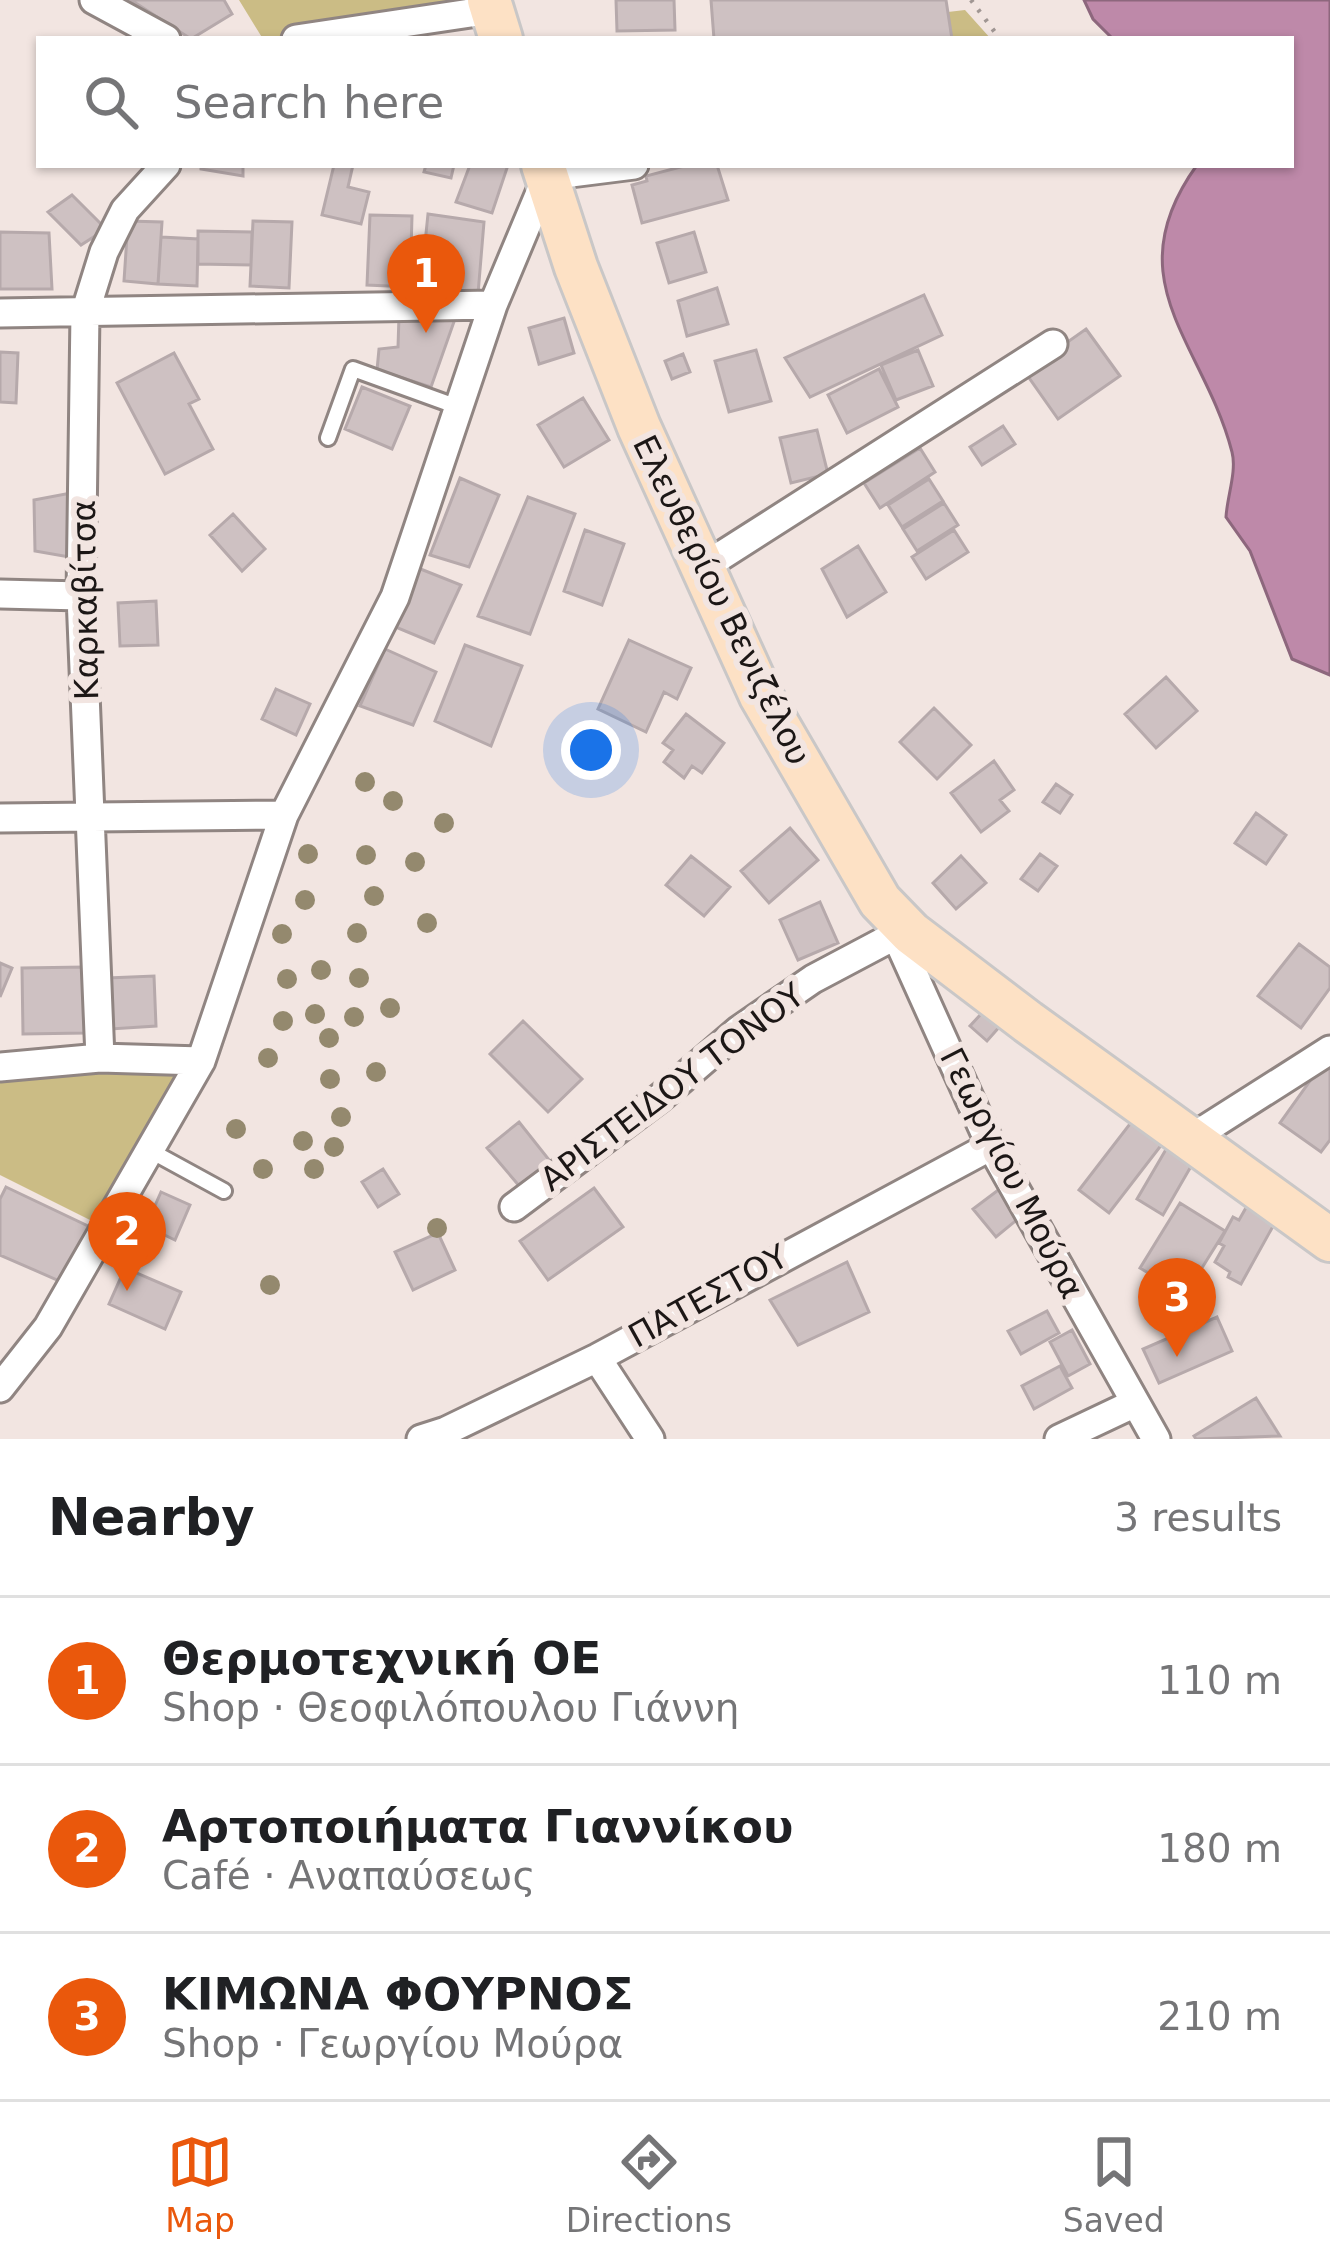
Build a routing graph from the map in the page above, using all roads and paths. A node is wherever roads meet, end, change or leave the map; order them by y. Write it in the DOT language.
graph roads {
  1 [pos="94,0"];
  2 [pos="971,0"];
  3 [pos="494,16"];
  4 [pos="160,36"];
  5 [pos="322,36"];
  6 [pos="998,36"];
  7 [pos="163,168"];
  8 [pos="590,168"];
  9 [pos="545,171"];
  10 [pos="493,305"];
  11 [pos="0,313"];
  12 [pos="85,313"];
  13 [pos="1053,344"];
  14 [pos="458,406"];
  15 [pos="328,438"];
  16 [pos="702,568"];
  17 [pos="0,593"];
  18 [pos="81,596"];
  19 [pos="284,815"];
  20 [pos="92,817"];
  21 [pos="0,818"];
  22 [pos="888,918"];
  23 [pos="963,973"];
  24 [pos="933,1017"];
  25 [pos="1330,1050"];
  26 [pos="100,1058"];
  27 [pos="201,1061"];
  28 [pos="0,1067"];
  29 [pos="1190,1139"];
  30 [pos="992,1146"];
  31 [pos="149,1150"];
  32 [pos="224,1191"];
  33 [pos="514,1208"];
  34 [pos="1330,1240"];
  35 [pos="597,1358"];
  36 [pos="0,1388"];
  37 [pos="1135,1403"];
  38 [pos="438,1436"];
  39 [pos="650,1439"];
  40 [pos="1059,1439"];
  41 [pos="1156,1439"];
  1 -- 4 [label="street"];
  2 -- 6 [label="path"];
  3 -- 5 [label="street"];
  7 -- 12 [label="street, Καρκαβίτσα"];
  8 -- 9 [label="street"];
  9 -- 10 [label="street"];
  9 -- 16 [label="main road, Ελευθερίου Βενιζέλου"];
  10 -- 12 [label="street"];
  10 -- 14 [label="street"];
  11 -- 12 [label="street"];
  12 -- 18 [label="street, Καρκαβίτσα"];
  13 -- 16 [label="street"];
  14 -- 15 [label="lane"];
  14 -- 19 [label="street"];
  16 -- 22 [label="main road, Ελευθερίου Βενιζέλου"];
  17 -- 18 [label="street"];
  18 -- 20 [label="street, Καρκαβίτσα"];
  19 -- 20 [label="street"];
  19 -- 27 [label="street"];
  20 -- 21 [label="street"];
  20 -- 26 [label="street, Καρκαβίτσα"];
  22 -- 23 [label="main road, Ελευθερίου Βενιζέλου"];
  22 -- 24 [label="street, Γεωργίου Μούρα"];
  22 -- 33 [label="street, ΑΡΙΣΤΕΙΔΟΥ ΤΟΝΟΥ"];
  23 -- 24 [label="street"];
  23 -- 29 [label="main road, Ελευθερίου Βενιζέλου"];
  24 -- 30 [label="street, Γεωργίου Μούρα"];
  25 -- 29 [label="street"];
  26 -- 27 [label="street"];
  26 -- 28 [label="street"];
  27 -- 31 [label="street"];
  29 -- 34 [label="main road, Ελευθερίου Βενιζέλου"];
  30 -- 35 [label="street, ΠΑΤΕΣΤΟΥ"];
  30 -- 37 [label="street, Γεωργίου Μούρα"];
  31 -- 32 [label="lane"];
  31 -- 36 [label="street"];
  35 -- 38 [label="street, ΠΑΤΕΣΤΟΥ"];
  35 -- 39 [label="street"];
  37 -- 40 [label="street"];
  37 -- 41 [label="street, Γεωργίου Μούρα"];
}
